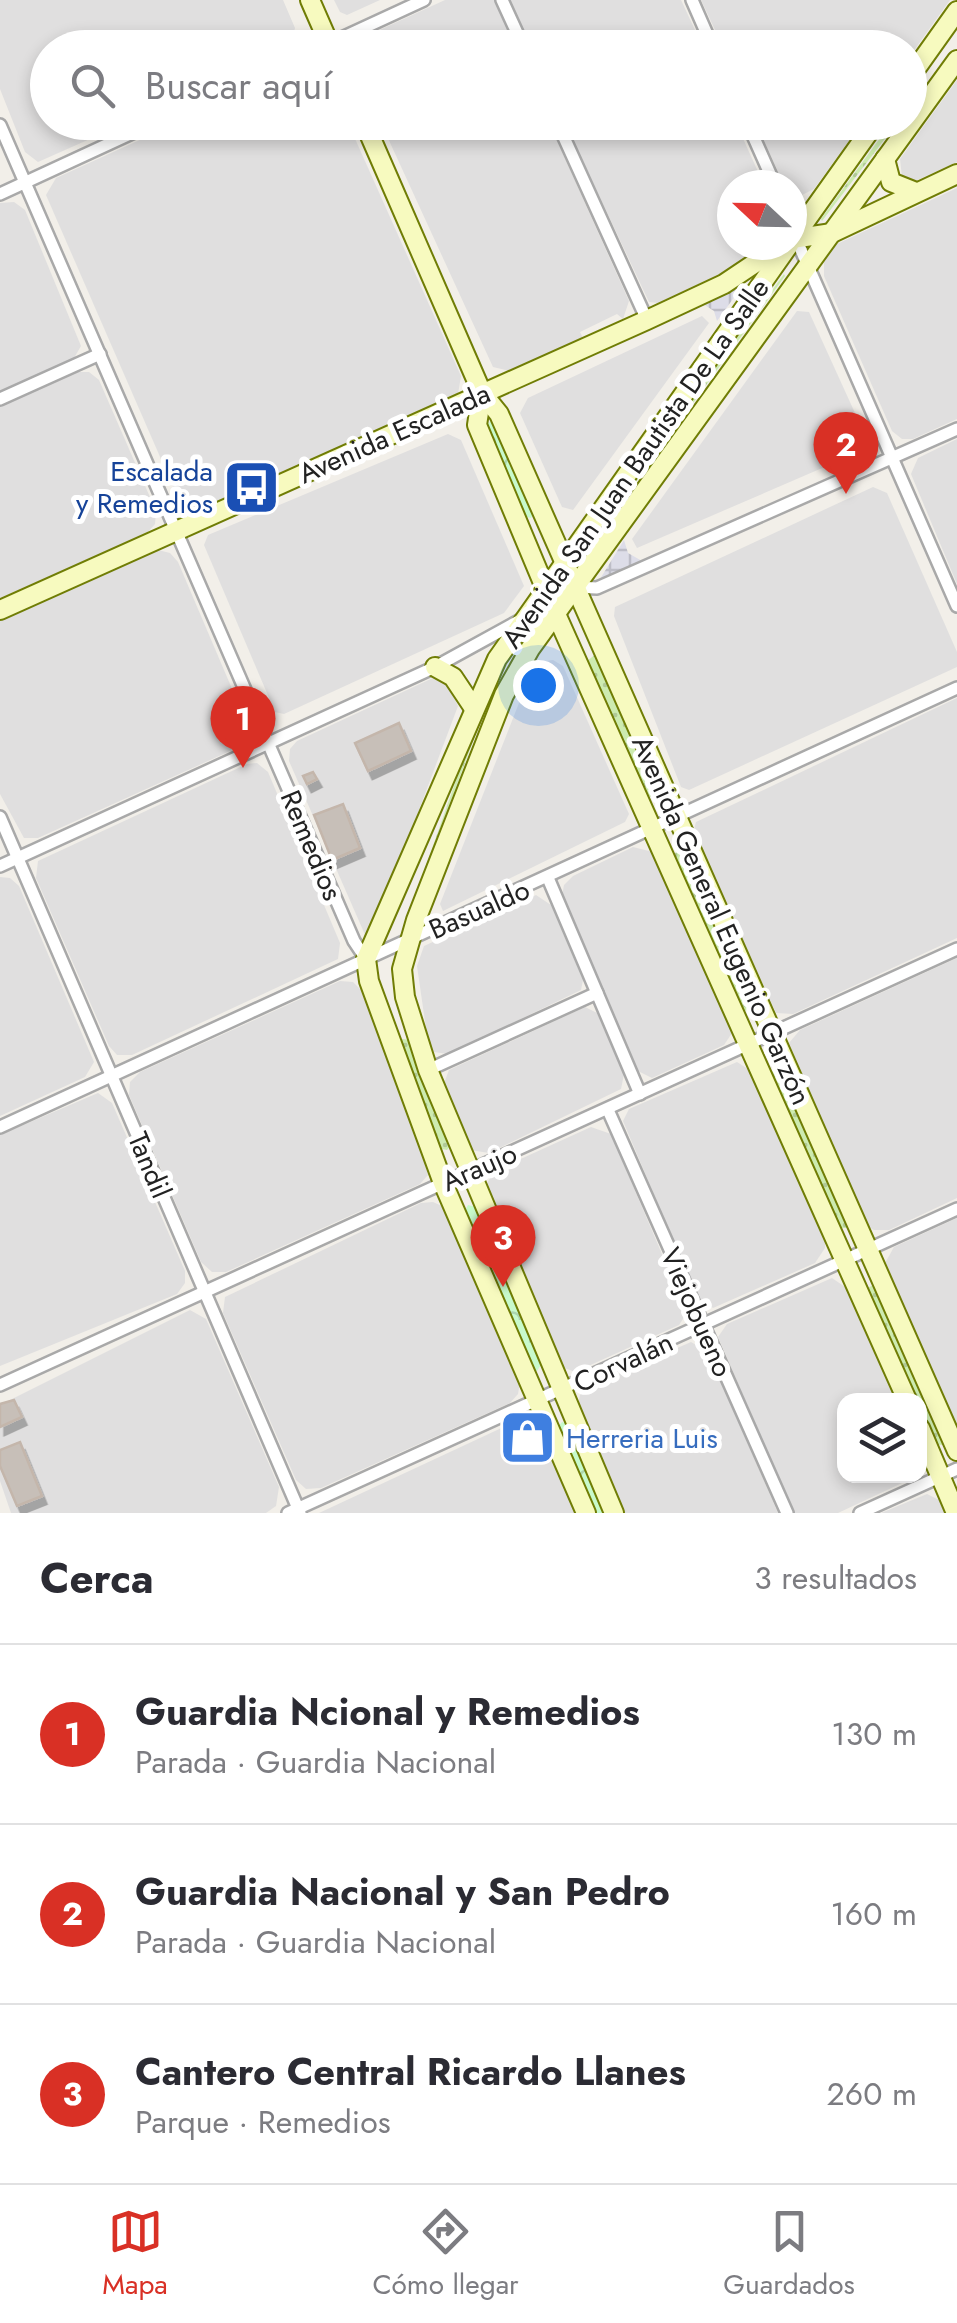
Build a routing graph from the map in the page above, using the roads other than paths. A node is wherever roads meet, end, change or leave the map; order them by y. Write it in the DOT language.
graph roads {
  1 [pos="310,0"];
  2 [pos="424,0"];
  3 [pos="502,0"];
  4 [pos="692,0"];
  5 [pos="957,11"];
  6 [pos="321,30"];
  7 [pos="361,30"];
  8 [pos="516,30"];
  9 [pos="705,30"];
  10 [pos="927,53"];
  11 [pos="957,60"];
  12 [pos="927,101"];
  13 [pos="0,126"];
  14 [pos="117,140"];
  15 [pos="372,140"];
  16 [pos="566,140"];
  17 [pos="755,140"];
  18 [pos="863,140"];
  19 [pos="899,140"];
  20 [pos="885,159"];
  21 [pos="768,170"];
  22 [pos="957,174"];
  23 [pos="25,182"];
  24 [pos="917,192"];
  25 [pos="0,194"];
  26 [pos="807,216"];
  27 [pos="832,233"];
  28 [pos="807,237"];
  29 [pos="759,260"];
  30 [pos="775,260"];
  31 [pos="805,260"];
  32 [pos="808,265"];
  33 [pos="647,320"];
  34 [pos="100,354"];
  35 [pos="482,393"];
  36 [pos="0,399"];
  37 [pos="957,429"];
  38 [pos="892,458"];
  39 [pos="178,531"];
  40 [pos="564,561"];
  41 [pos="546,587"];
  42 [pos="575,587"];
  43 [pos="957,606"];
  44 [pos="0,610"];
  45 [pos="556,614"];
  46 [pos="526,617"];
  47 [pos="435,667"];
  48 [pos="957,688"];
  49 [pos="472,707"];
  50 [pos="268,744"];
  51 [pos="0,817"];
  52 [pos="676,818"];
  53 [pos="652,828"];
  54 [pos="18,858"];
  55 [pos="0,866"];
  56 [pos="548,878"];
  57 [pos="410,940"];
  58 [pos="957,949"];
  59 [pos="366,959"];
  60 [pos="598,993"];
  61 [pos="772,1034"];
  62 [pos="750,1046"];
  63 [pos="428,1070"];
  64 [pos="112,1076"];
  65 [pos="640,1094"];
  66 [pos="608,1110"];
  67 [pos="0,1127"];
  68 [pos="468,1172"];
  69 [pos="444,1183"];
  70 [pos="957,1208"];
  71 [pos="868,1250"];
  72 [pos="846,1260"];
  73 [pos="204,1293"];
  74 [pos="703,1326"];
  75 [pos="0,1386"];
  76 [pos="561,1391"];
  77 [pos="904,1393"];
  78 [pos="538,1402"];
  79 [pos="927,1439"];
  80 [pos="957,1451"];
  81 [pos="949,1472"];
  82 [pos="295,1512"];
  83 [pos="586,1513"];
  84 [pos="614,1513"];
  85 [pos="787,1513"];
  86 [pos="860,1513"];
  87 [pos="956,1513"];
  1 -- 6 [label="street"];
  2 -- 7 [label="street"];
  3 -- 8 [label="street"];
  4 -- 9 [label="street"];
  5 -- 10 [label="street"];
  11 -- 12 [label="street, Avenida San Juan Bautista De La Salle"];
  13 -- 23 [label="street, Remedios"];
  14 -- 23 [label="street"];
  15 -- 35 [label="street, Avenida General Eugenio Garzón"];
  16 -- 33 [label="street"];
  17 -- 21 [label="street"];
  18 -- 26 [label="street, Avenida San Juan Bautista De La Salle"];
  19 -- 20 [label="street, Avenida San Juan Bautista De La Salle"];
  20 -- 24 [label="street"];
  20 -- 27 [label="street, Avenida San Juan Bautista De La Salle"];
  22 -- 24 [label="street, Avenida Escalada"];
  23 -- 25 [label="street"];
  23 -- 34 [label="street, Remedios"];
  24 -- 27 [label="street, Avenida Escalada"];
  27 -- 28 [label="street, Avenida Escalada"];
  27 -- 32 [label="street, Avenida San Juan Bautista De La Salle"];
  29 -- 33 [label="street, Avenida Escalada"];
  30 -- 40 [label="street, Avenida San Juan Bautista De La Salle"];
  31 -- 32 [label="street"];
  32 -- 38 [label="street"];
  32 -- 42 [label="street, Avenida San Juan Bautista De La Salle"];
  33 -- 35 [label="street, Avenida Escalada"];
  34 -- 36 [label="street"];
  34 -- 39 [label="street, Remedios"];
  35 -- 39 [label="street, Avenida Escalada"];
  35 -- 40 [label="street, Avenida General Eugenio Garzón"];
  35 -- 41 [label="street, Avenida General Eugenio Garzón"];
  37 -- 38 [label="street"];
  38 -- 42 [label="street"];
  38 -- 43 [label="street"];
  39 -- 44 [label="street, Avenida Escalada"];
  39 -- 50 [label="street, Remedios"];
  40 -- 41 [label="street, Avenida San Juan Bautista De La Salle"];
  40 -- 42 [label="street, Avenida General Eugenio Garzón"];
  41 -- 45 [label="street, Avenida General Eugenio Garzón"];
  41 -- 46 [label="street, Avenida San Juan Bautista De La Salle"];
  42 -- 45 [label="street, Avenida San Juan Bautista De La Salle"];
  42 -- 52 [label="street, Avenida General Eugenio Garzón"];
  45 -- 46 [label="street"];
  45 -- 53 [label="street, Avenida General Eugenio Garzón"];
  45 -- 57 [label="street, Avenida San Juan Bautista De La Salle"];
  46 -- 47 [label="street"];
  46 -- 49 [label="street, Avenida San Juan Bautista De La Salle"];
  47 -- 49 [label="street"];
  47 -- 50 [label="street"];
  48 -- 52 [label="street, Basualdo"];
  49 -- 59 [label="street, Avenida San Juan Bautista De La Salle"];
  50 -- 54 [label="street"];
  50 -- 59 [label="street, Remedios"];
  51 -- 54 [label="street, Tandil"];
  52 -- 53 [label="street, Basualdo"];
  52 -- 61 [label="street, Avenida General Eugenio Garzón"];
  53 -- 56 [label="street, Basualdo"];
  53 -- 62 [label="street, Avenida General Eugenio Garzón"];
  54 -- 55 [label="street"];
  54 -- 64 [label="street, Tandil"];
  56 -- 57 [label="street, Basualdo"];
  56 -- 60 [label="street"];
  57 -- 59 [label="street, Basualdo"];
  57 -- 63 [label="street"];
  58 -- 61 [label="street, Araujo"];
  59 -- 64 [label="street, Basualdo"];
  59 -- 69 [label="street, Remedios"];
  60 -- 63 [label="street"];
  60 -- 65 [label="street"];
  61 -- 62 [label="street, Araujo"];
  61 -- 71 [label="street, Avenida General Eugenio Garzón"];
  62 -- 65 [label="street, Araujo"];
  62 -- 72 [label="street, Avenida General Eugenio Garzón"];
  63 -- 68 [label="street"];
  64 -- 67 [label="street, Basualdo"];
  64 -- 73 [label="street, Tandil"];
  65 -- 66 [label="street, Araujo"];
  66 -- 68 [label="street, Araujo"];
  66 -- 74 [label="street, Viejobueno"];
  68 -- 69 [label="street, Araujo"];
  68 -- 76 [label="street"];
  69 -- 73 [label="street, Araujo"];
  69 -- 78 [label="street, Remedios"];
  70 -- 71 [label="street, Corvalán"];
  71 -- 72 [label="street, Corvalán"];
  71 -- 80 [label="street, Avenida General Eugenio Garzón"];
  72 -- 74 [label="street, Corvalán"];
  72 -- 77 [label="street, Avenida General Eugenio Garzón"];
  73 -- 75 [label="street, Araujo"];
  73 -- 82 [label="street, Tandil"];
  74 -- 76 [label="street, Corvalán"];
  74 -- 85 [label="street, Viejobueno"];
  76 -- 78 [label="street, Corvalán"];
  76 -- 84 [label="street"];
  78 -- 82 [label="street, Corvalán"];
  78 -- 83 [label="street, Remedios"];
  79 -- 81 [label="street"];
  81 -- 86 [label="street"];
  81 -- 87 [label="street"];
}
